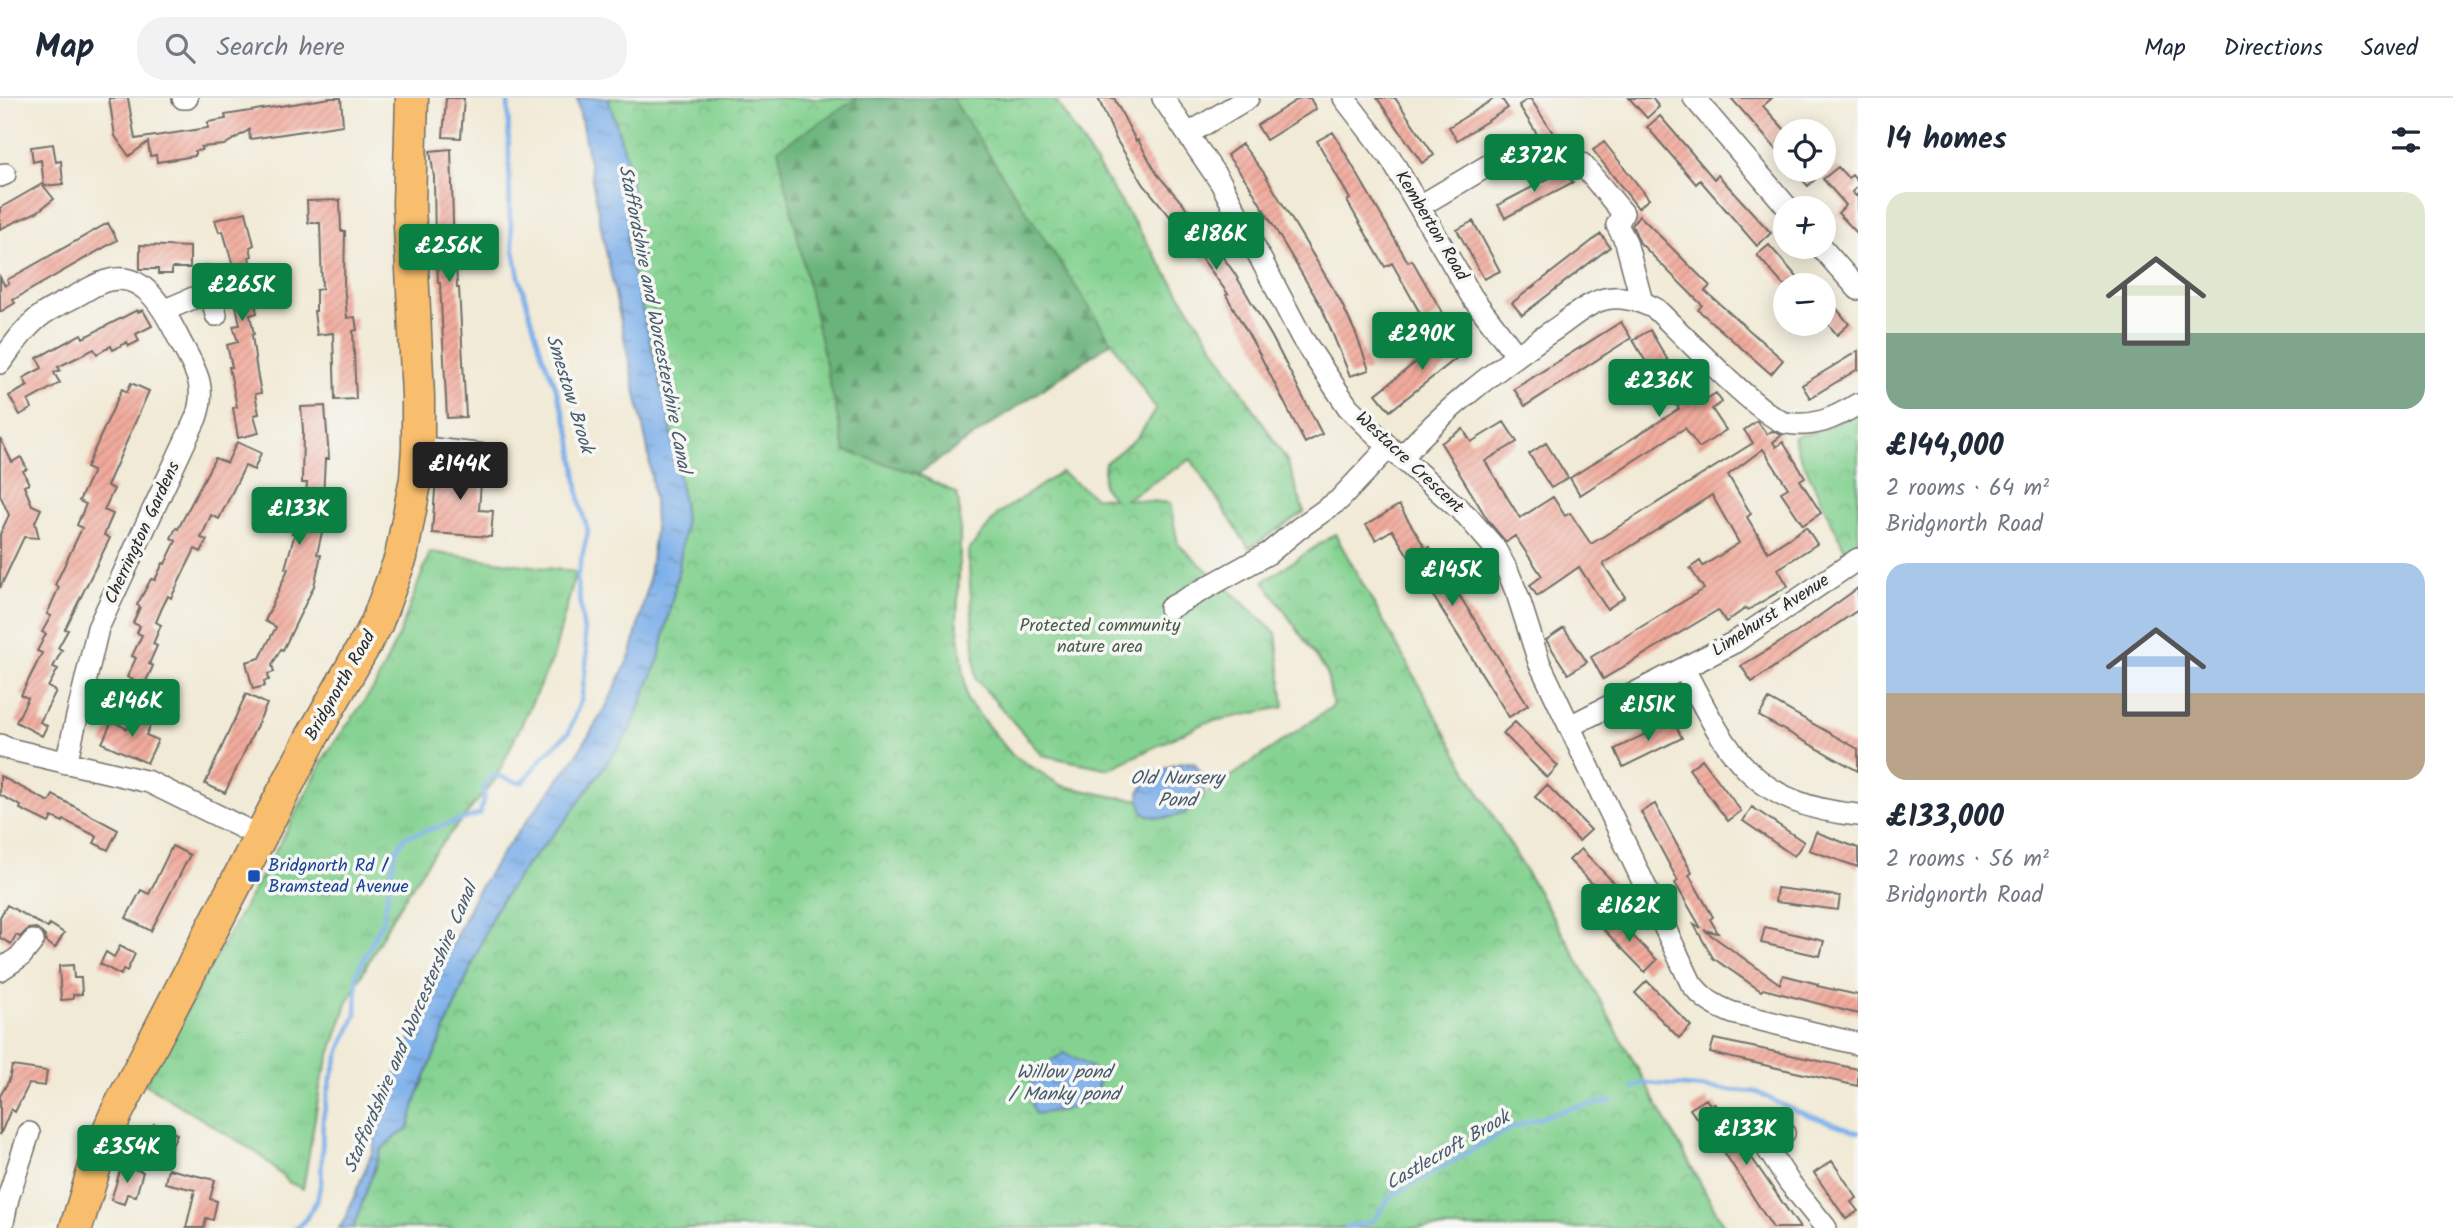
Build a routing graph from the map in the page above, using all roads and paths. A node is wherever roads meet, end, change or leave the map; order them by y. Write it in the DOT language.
graph roads {
  1 [pos="412,98"];
  2 [pos="1163,98"];
  3 [pos="1248,98"];
  4 [pos="1344,98"];
  5 [pos="1694,98"];
  6 [pos="1188,134"];
  7 [pos="1494,162"];
  8 [pos="1582,164"];
  9 [pos="1778,196"];
  10 [pos="1420,206"];
  11 [pos="1832,259"];
  12 [pos="1858,289"];
  13 [pos="1642,302"];
  14 [pos="165,310"];
  15 [pos="216,315"];
  16 [pos="1517,356"];
  17 [pos="0,363"];
  18 [pos="1858,404"];
  19 [pos="418,447"];
  20 [pos="1395,452"];
  21 [pos="485,455"];
  22 [pos="1858,559"];
  23 [pos="1170,608"];
  24 [pos="1684,669"];
  25 [pos="1570,726"];
  26 [pos="0,745"];
  27 [pos="66,763"];
  28 [pos="1858,815"];
  29 [pos="261,837"];
  30 [pos="33,941"];
  31 [pos="0,970"];
  32 [pos="1858,1044"];
  33 [pos="1752,1125"];
  34 [pos="29,1133"];
  35 [pos="1784,1133"];
  36 [pos="1764,1144"];
  37 [pos="2,1228"];
  38 [pos="76,1228"];
  39 [pos="1826,1228"];
  1 -- 19 [label="highway, Bridgnorth Road"];
  2 -- 6 [label="street, Westacre Crescent"];
  3 -- 6 [label="street"];
  4 -- 10 [label="street, Kemberton Road"];
  5 -- 9 [label="street"];
  6 -- 20 [label="street, Westacre Crescent"];
  7 -- 10 [label="street"];
  8 -- 13 [label="street"];
  10 -- 16 [label="street, Kemberton Road"];
  11 -- 12 [label="street"];
  13 -- 16 [label="street"];
  13 -- 18 [label="street"];
  14 -- 15 [label="street"];
  14 -- 17 [label="street, Cherrington Gardens"];
  14 -- 27 [label="street, Cherrington Gardens"];
  16 -- 20 [label="street"];
  19 -- 21 [label="street"];
  19 -- 29 [label="highway, Bridgnorth Road"];
  20 -- 23 [label="street"];
  20 -- 25 [label="street, Westacre Crescent"];
  22 -- 24 [label="street, Limehurst Avenue"];
  24 -- 25 [label="street, Limehurst Avenue"];
  24 -- 28 [label="street"];
  25 -- 32 [label="street, Westacre Crescent"];
  26 -- 27 [label="street"];
  27 -- 29 [label="street"];
  29 -- 38 [label="highway, Bridgnorth Road"];
  30 -- 31 [label="street"];
  33 -- 36 [label="street"];
  34 -- 37 [label="street"];
  35 -- 36 [label="street"];
  36 -- 39 [label="street"];
}
